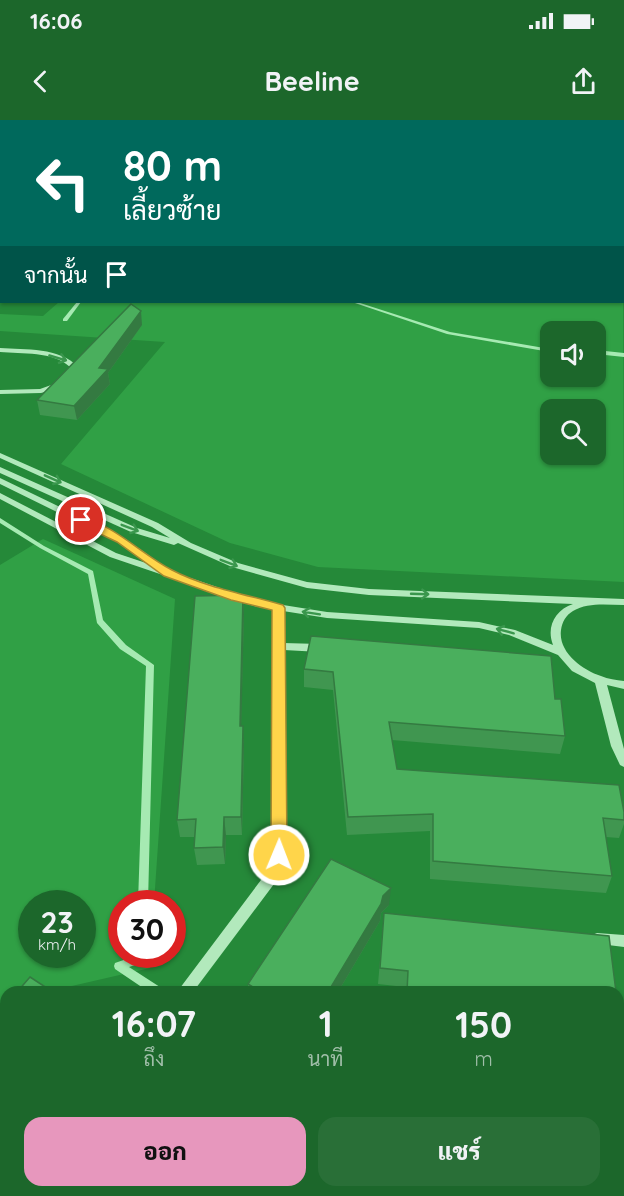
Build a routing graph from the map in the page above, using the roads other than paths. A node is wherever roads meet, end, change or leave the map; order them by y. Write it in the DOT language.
graph roads {
  1 [pos="0,350"];
  2 [pos="0,392"];
  3 [pos="0,455"];
  4 [pos="0,470"];
  5 [pos="0,481"];
  6 [pos="0,496"];
  7 [pos="188,545"];
  8 [pos="168,573"];
  9 [pos="586,601"];
  10 [pos="624,602"];
  11 [pos="279,608"];
  12 [pos="279,646"];
  13 [pos="335,649"];
  14 [pos="560,652"];
  15 [pos="600,681"];
  16 [pos="624,685"];
  17 [pos="624,762"];
  18 [pos="589,938"];
  19 [pos="624,941"];
  20 [pos="189,986"];
  1 -- 2 [label="street, one-way"];
  3 -- 7 [label="street, one-way"];
  4 -- 7 [label="street, one-way"];
  5 -- 8 [label="street"];
  6 -- 8 [label="street"];
  7 -- 9 [label="street, one-way"];
  8 -- 11 [label="street"];
  9 -- 10 [label="street"];
  9 -- 14 [label="street"];
  11 -- 12 [label="street"];
  14 -- 11 [label="street, one-way"];
  12 -- 13 [label="street"];
  12 -- 20 [label="street"];
  14 -- 15 [label="street"];
  15 -- 16 [label="street"];
  15 -- 17 [label="street"];
  18 -- 19 [label="street"];
}
